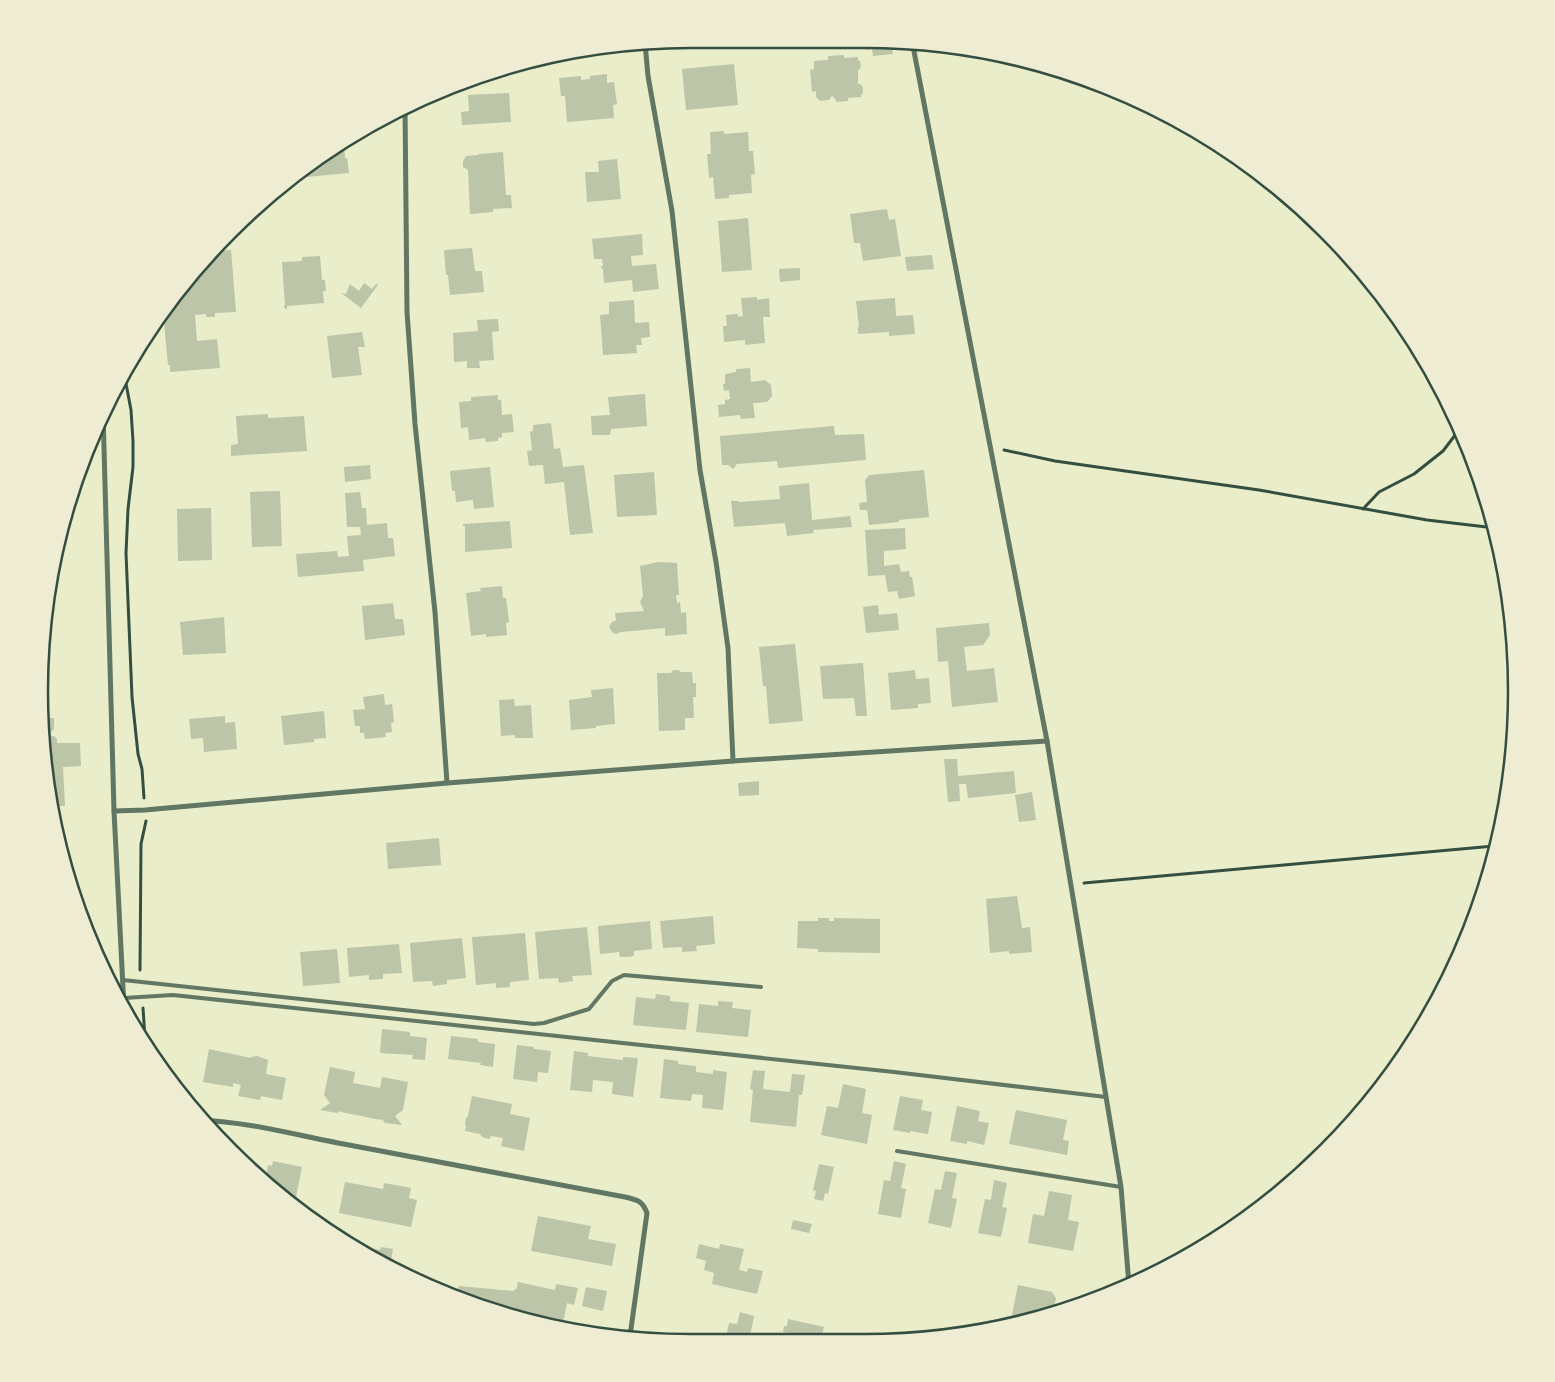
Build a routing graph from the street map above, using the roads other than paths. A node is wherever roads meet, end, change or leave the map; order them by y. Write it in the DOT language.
graph roads {
  1 [pos="646,49"];
  2 [pos="914,50"];
  3 [pos="404,115"];
  4 [pos="103,429"];
  5 [pos="1047,740"];
  6 [pos="733,761"];
  7 [pos="447,783"];
  8 [pos="114,811"];
  9 [pos="123,980"];
  10 [pos="761,987"];
  11 [pos="124,994"];
  12 [pos="126,998"];
  13 [pos="1106,1097"];
  14 [pos="212,1121"];
  15 [pos="897,1151"];
  16 [pos="1121,1187"];
  17 [pos="1128,1278"];
  18 [pos="629,1331"];
  1 -- 6 [label="street"];
  2 -- 5 [label="street"];
  3 -- 7 [label="street"];
  4 -- 8 [label="street"];
  5 -- 6 [label="street"];
  5 -- 13 [label="street"];
  6 -- 7 [label="street"];
  7 -- 8 [label="street"];
  8 -- 9 [label="street"];
  9 -- 10 [label="lane"];
  9 -- 11 [label="street"];
  12 -- 13 [label="lane"];
  13 -- 16 [label="street"];
  14 -- 18 [label="street"];
  15 -- 16 [label="lane"];
  16 -- 17 [label="street"];
}
